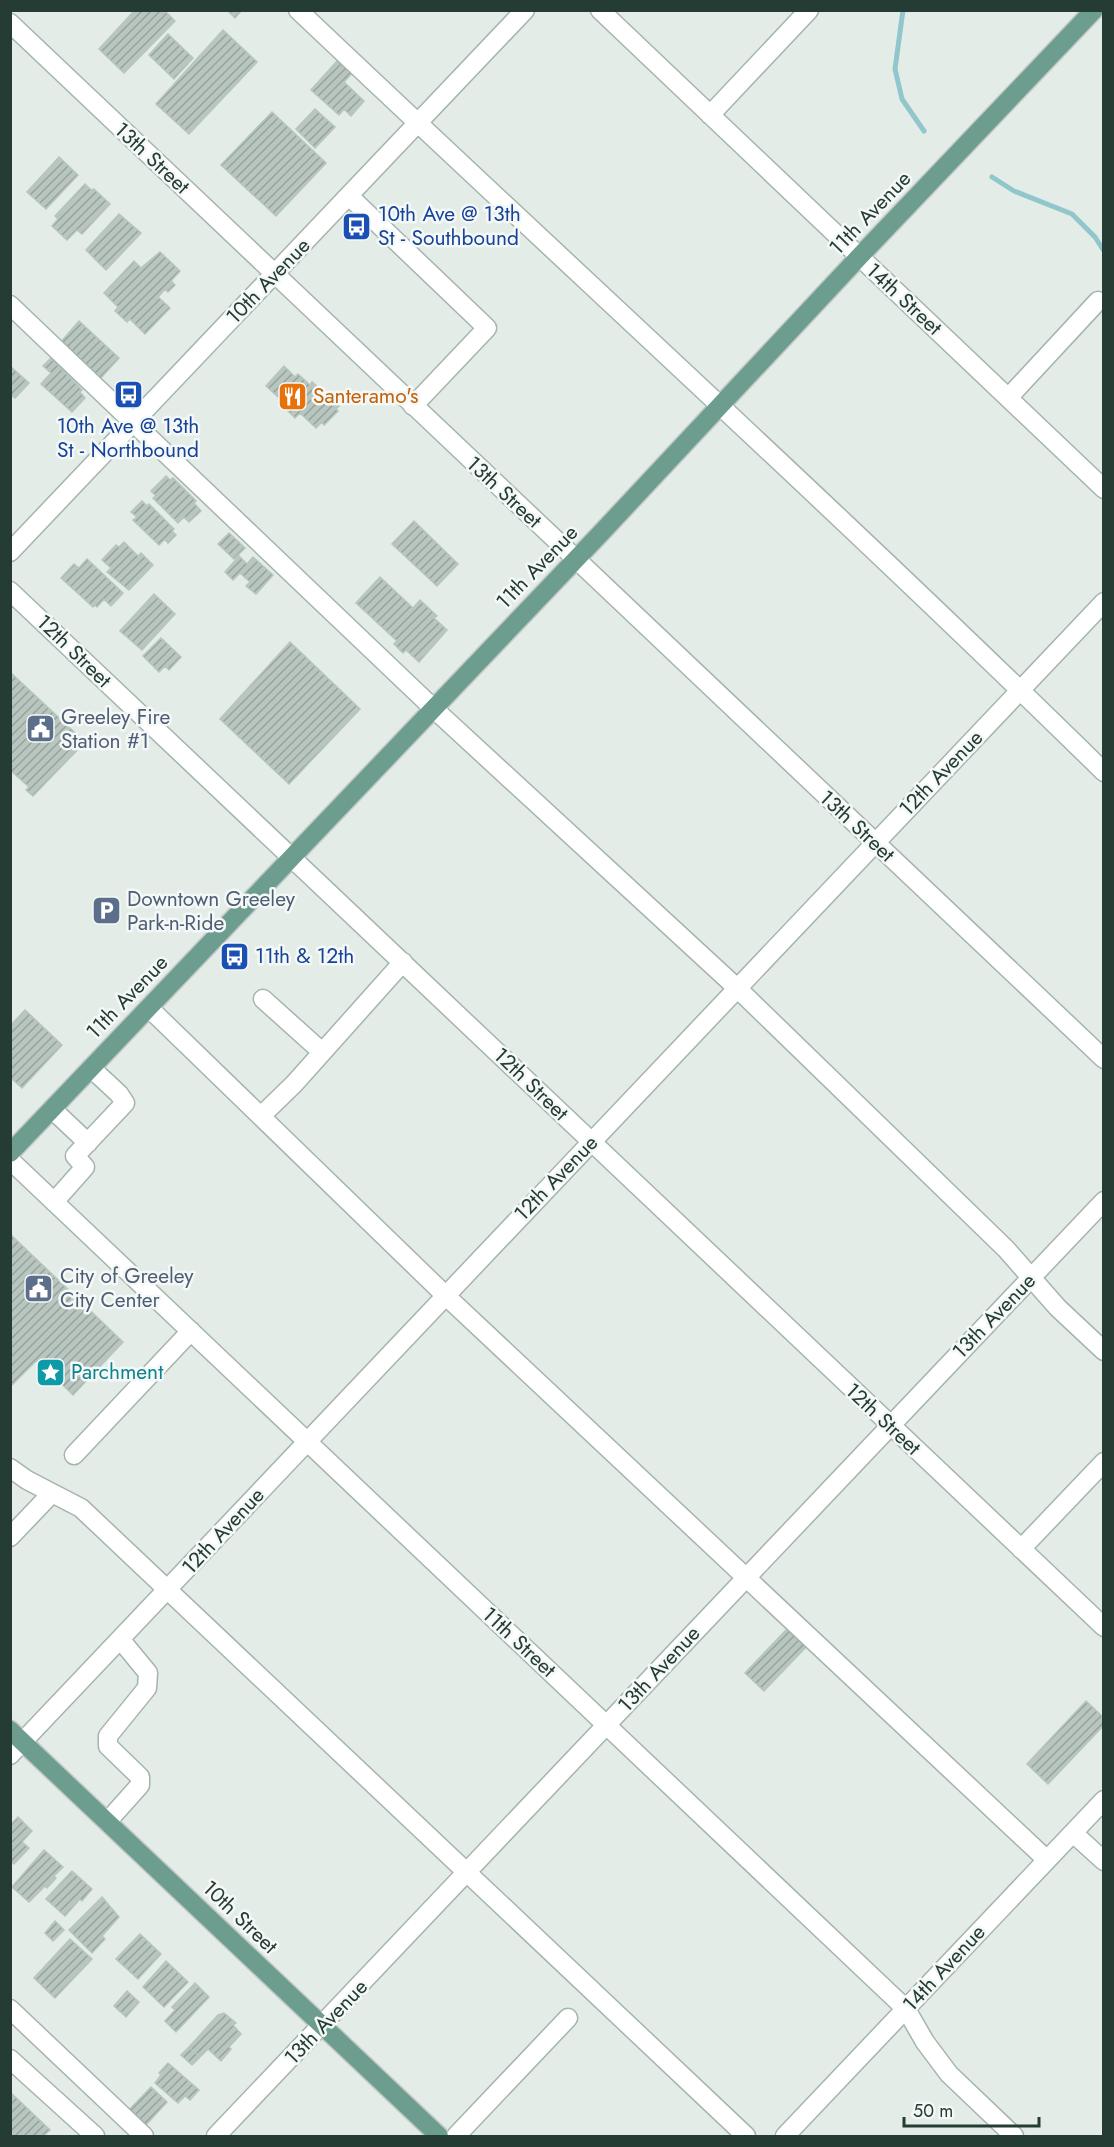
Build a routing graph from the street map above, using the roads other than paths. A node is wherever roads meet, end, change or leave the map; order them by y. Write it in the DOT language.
graph roads {
  1 [pos="298,10"];
  2 [pos="525,10"];
  3 [pos="600,10"];
  4 [pos="809,10"];
  5 [pos="1094,10"];
  6 [pos="10,23"];
  7 [pos="710,115"];
  8 [pos="417,124"];
  9 [pos="349,196"];
  10 [pos="859,257"];
  11 [pos="274,274"];
  12 [pos="1098,301"];
  13 [pos="10,305"];
  14 [pos="1008,398"];
  15 [pos="720,405"];
  16 [pos="413,406"];
  17 [pos="134,422"];
  18 [pos="1104,489"];
  19 [pos="10,552"];
  20 [pos="575,559"];
  21 [pos="10,591"];
  22 [pos="1104,602"];
  23 [pos="1020,690"];
  24 [pos="433,708"];
  25 [pos="1104,772"];
  26 [pos="875,843"];
  27 [pos="292,857"];
  28 [pos="403,962"];
  29 [pos="737,988"];
  30 [pos="263,999"];
  31 [pos="149,1008"];
  32 [pos="322,1052"];
  33 [pos="1104,1059"];
  34 [pos="91,1068"];
  35 [pos="52,1109"];
  36 [pos="261,1116"];
  37 [pos="591,1142"];
  38 [pos="88,1143"];
  39 [pos="10,1153"];
  40 [pos="10,1160"];
  41 [pos="1104,1201"];
  42 [pos="54,1202"];
  43 [pos="1032,1277"];
  44 [pos="445,1295"];
  45 [pos="191,1331"];
  46 [pos="1104,1351"];
  47 [pos="890,1425"];
  48 [pos="307,1442"];
  49 [pos="74,1455"];
  50 [pos="1104,1462"];
  51 [pos="10,1468"];
  52 [pos="52,1493"];
  53 [pos="10,1537"];
  54 [pos="1020,1549"];
  55 [pos="747,1576"];
  56 [pos="168,1588"];
  57 [pos="1104,1627"];
  58 [pos="120,1639"];
  59 [pos="607,1724"];
  60 [pos="17,1736"];
  61 [pos="10,1755"];
  62 [pos="1104,1800"];
  63 [pos="107,1822"];
  64 [pos="1073,1833"];
  65 [pos="1047,1860"];
  66 [pos="1104,1861"];
  67 [pos="466,1873"];
  68 [pos="10,2008"];
  69 [pos="906,2009"];
  70 [pos="568,2018"];
  71 [pos="321,2026"];
  72 [pos="10,2060"];
  73 [pos="95,2136"];
  74 [pos="144,2136"];
  75 [pos="216,2136"];
  76 [pos="439,2136"];
  77 [pos="456,2136"];
  78 [pos="746,2136"];
  79 [pos="785,2136"];
  80 [pos="1014,2136"];
  1 -- 8 [label="street"];
  2 -- 8 [label="street, 10th Avenue"];
  3 -- 7 [label="street, 14th Street"];
  4 -- 7 [label="street"];
  5 -- 10 [label="main road, 11th Avenue"];
  6 -- 11 [label="street, 13th Street"];
  7 -- 10 [label="street, 14th Street"];
  8 -- 9 [label="street, 10th Avenue"];
  8 -- 15 [label="street"];
  9 -- 11 [label="street, 10th Avenue"];
  9 -- 16 [label="street"];
  10 -- 14 [label="street, 14th Street"];
  10 -- 15 [label="main road, 11th Avenue"];
  11 -- 16 [label="street, 13th Street"];
  11 -- 17 [label="street, 10th Avenue"];
  12 -- 14 [label="street"];
  13 -- 17 [label="street"];
  14 -- 18 [label="street, 14th Street"];
  15 -- 20 [label="main road, 11th Avenue"];
  15 -- 23 [label="street"];
  16 -- 20 [label="street, 13th Street"];
  17 -- 19 [label="street, 10th Avenue"];
  17 -- 24 [label="street"];
  20 -- 24 [label="main road, 11th Avenue"];
  20 -- 26 [label="street, 13th Street"];
  21 -- 27 [label="street, 12th Street"];
  22 -- 23 [label="street, 12th Avenue"];
  23 -- 25 [label="street"];
  23 -- 26 [label="street, 12th Avenue"];
  24 -- 27 [label="main road, 11th Avenue"];
  24 -- 29 [label="street"];
  26 -- 29 [label="street, 12th Avenue"];
  26 -- 33 [label="street, 13th Street"];
  27 -- 28 [label="street, 12th Street"];
  27 -- 31 [label="main road, 11th Avenue"];
  28 -- 32 [label="street"];
  28 -- 37 [label="street, 12th Street"];
  29 -- 37 [label="street, 12th Avenue"];
  29 -- 43 [label="street"];
  30 -- 32 [label="street"];
  31 -- 34 [label="main road, 11th Avenue"];
  31 -- 36 [label="street"];
  32 -- 36 [label="street"];
  34 -- 35 [label="main road, 11th Avenue"];
  34 -- 38 [label="street"];
  35 -- 38 [label="street"];
  35 -- 39 [label="main road, 11th Avenue"];
  36 -- 44 [label="street"];
  37 -- 44 [label="street, 12th Avenue"];
  37 -- 47 [label="street, 12th Street"];
  38 -- 42 [label="street"];
  40 -- 42 [label="street, 11th Street"];
  41 -- 43 [label="street, 13th Avenue"];
  42 -- 45 [label="street, 11th Street"];
  43 -- 46 [label="street"];
  43 -- 47 [label="street, 13th Avenue"];
  44 -- 48 [label="street, 12th Avenue"];
  44 -- 55 [label="street"];
  45 -- 48 [label="street, 11th Street"];
  45 -- 49 [label="street"];
  47 -- 54 [label="street, 12th Street"];
  47 -- 55 [label="street, 13th Avenue"];
  48 -- 56 [label="street, 12th Avenue"];
  48 -- 59 [label="street, 11th Street"];
  50 -- 54 [label="street"];
  51 -- 52 [label="street"];
  52 -- 53 [label="street"];
  52 -- 56 [label="street"];
  54 -- 57 [label="street, 12th Street"];
  55 -- 59 [label="street, 13th Avenue"];
  55 -- 65 [label="street"];
  56 -- 58 [label="street, 12th Avenue"];
  56 -- 67 [label="street"];
  58 -- 60 [label="street, 12th Avenue"];
  58 -- 63 [label="street"];
  59 -- 67 [label="street, 13th Avenue"];
  59 -- 69 [label="street, 11th Street"];
  60 -- 61 [label="street, 12th Avenue"];
  60 -- 63 [label="main road, 10th Street"];
  62 -- 64 [label="street, 14th Avenue"];
  63 -- 71 [label="main road, 10th Street"];
  64 -- 65 [label="street, 14th Avenue"];
  64 -- 66 [label="street"];
  65 -- 69 [label="street, 14th Avenue"];
  67 -- 71 [label="street, 13th Avenue"];
  67 -- 78 [label="street"];
  68 -- 74 [label="street"];
  69 -- 79 [label="street, 14th Avenue"];
  69 -- 80 [label="street, 11th Street"];
  70 -- 77 [label="street"];
  71 -- 75 [label="street, 13th Avenue"];
  71 -- 76 [label="main road, 10th Street"];
  72 -- 73 [label="street"];
}
